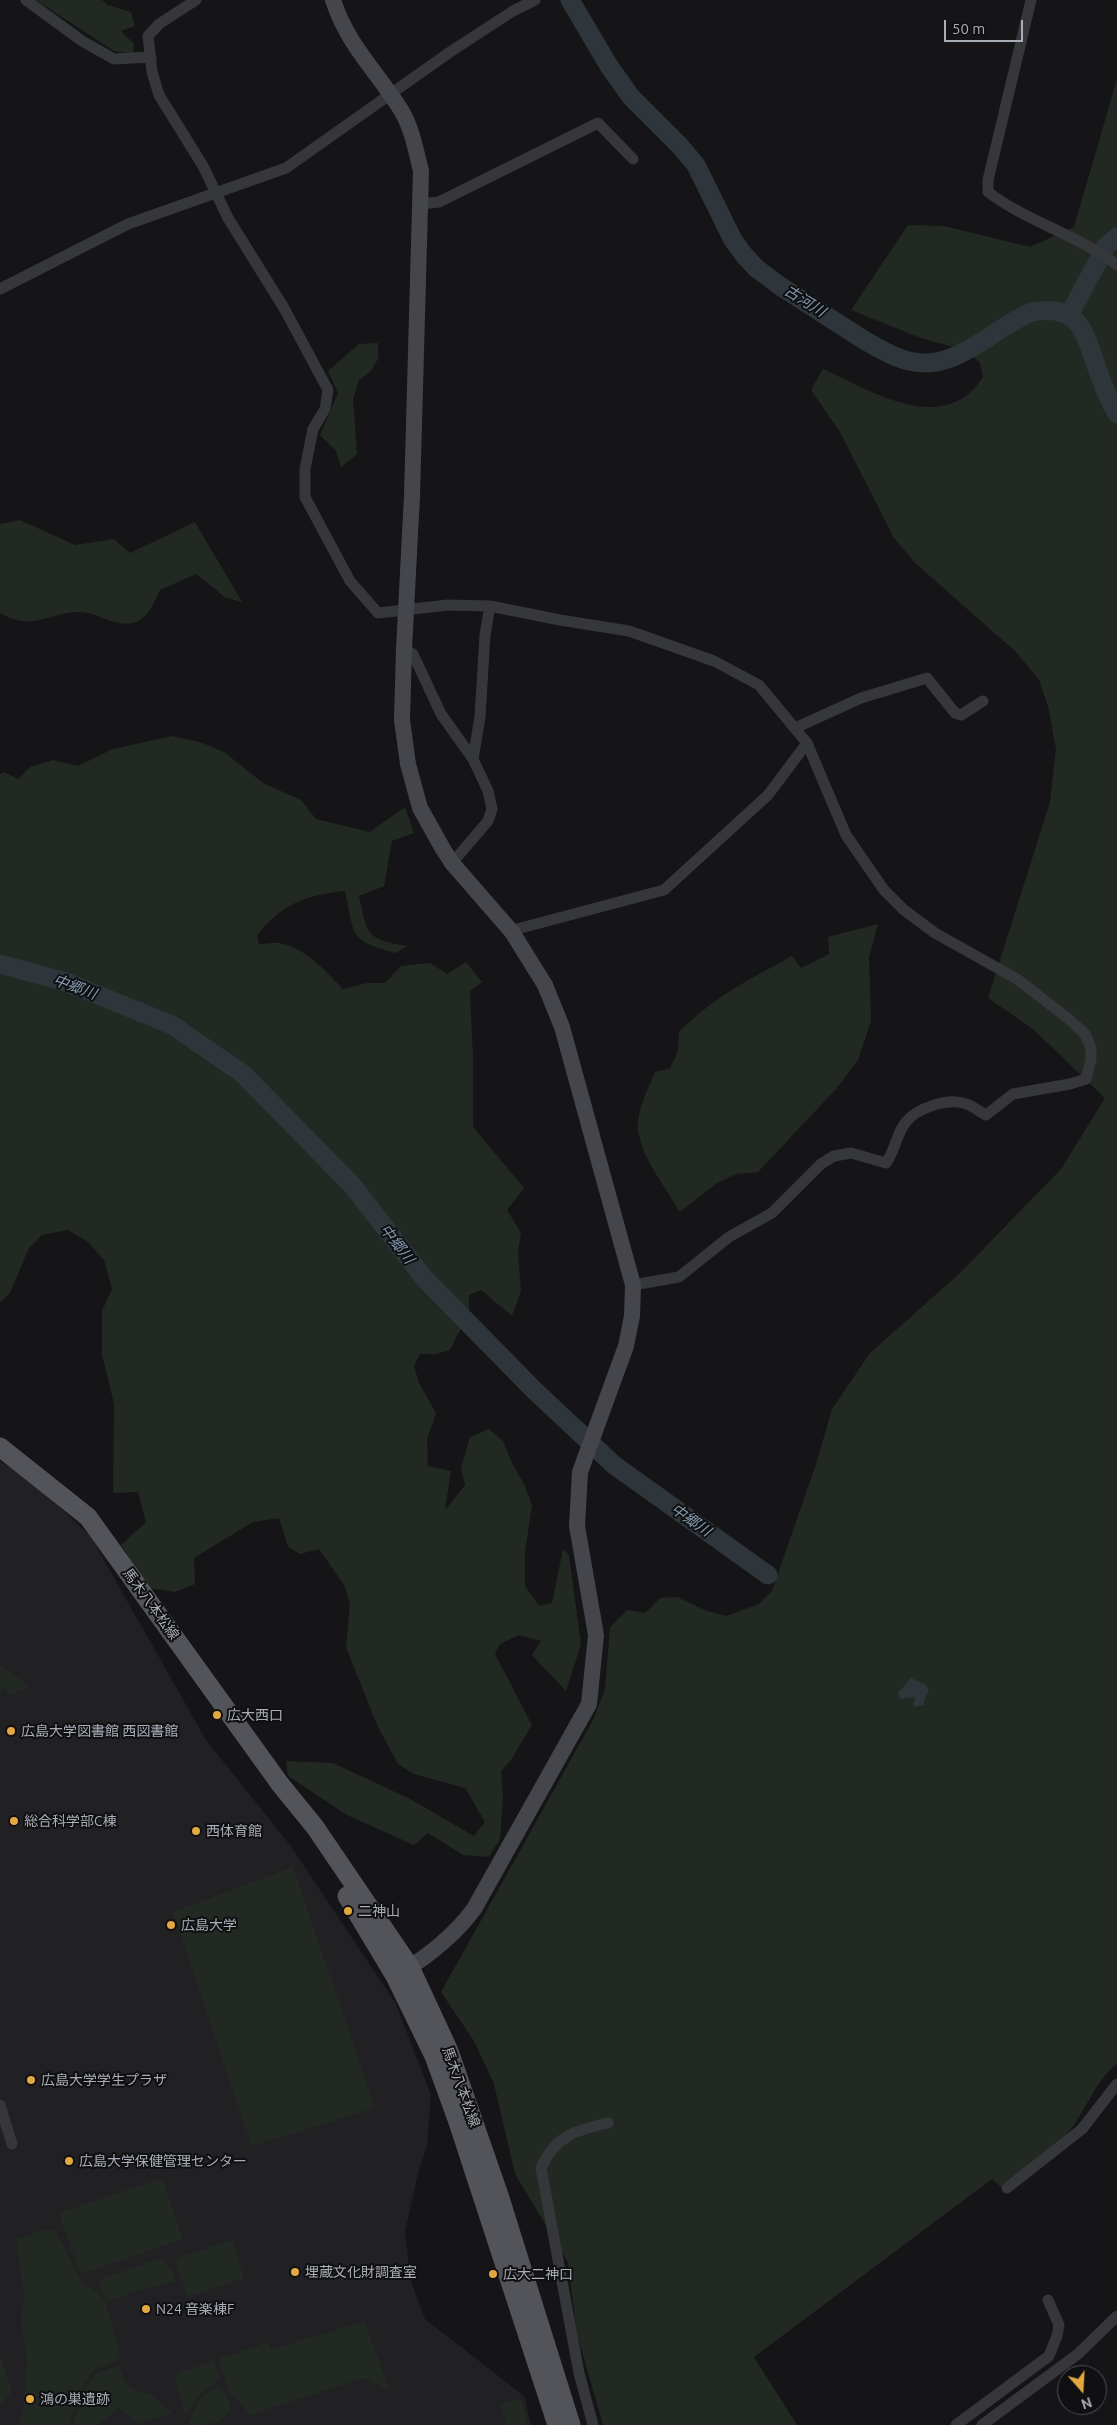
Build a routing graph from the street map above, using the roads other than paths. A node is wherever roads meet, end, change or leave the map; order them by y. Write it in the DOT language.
graph roads {
  1 [pos="26,0"];
  2 [pos="196,0"];
  3 [pos="332,0"];
  4 [pos="535,0"];
  5 [pos="1031,0"];
  6 [pos="151,57"];
  7 [pos="390,96"];
  8 [pos="632,159"];
  9 [pos="215,194"];
  10 [pos="420,204"];
  11 [pos="1116,264"];
  12 [pos="0,289"];
  13 [pos="490,606"];
  14 [pos="405,609"];
  15 [pos="404,648"];
  16 [pos="983,701"];
  17 [pos="795,728"];
  18 [pos="806,743"];
  19 [pos="473,759"];
  20 [pos="452,863"];
  21 [pos="512,932"];
  22 [pos="634,1285"];
  23 [pos="0,1447"];
  24 [pos="402,1972"];
  25 [pos="1117,2084"];
  26 [pos="0,2105"];
  27 [pos="608,2123"];
  28 [pos="12,2144"];
  29 [pos="1007,2188"];
  30 [pos="1048,2300"];
  31 [pos="1117,2316"];
  32 [pos="557,2425"];
  33 [pos="571,2425"];
  34 [pos="593,2425"];
  35 [pos="956,2425"];
  36 [pos="982,2425"];
  1 -- 6 [label="street"];
  2 -- 6 [label="street"];
  3 -- 7 [label="street"];
  4 -- 7 [label="street"];
  5 -- 11 [label="street"];
  6 -- 9 [label="street"];
  7 -- 9 [label="street"];
  7 -- 10 [label="street"];
  8 -- 10 [label="street"];
  9 -- 12 [label="street"];
  9 -- 14 [label="street"];
  10 -- 14 [label="street"];
  13 -- 14 [label="street"];
  13 -- 17 [label="street"];
  13 -- 19 [label="street"];
  14 -- 15 [label="street"];
  15 -- 19 [label="street"];
  15 -- 20 [label="street"];
  16 -- 17 [label="street"];
  17 -- 18 [label="street"];
  18 -- 21 [label="street"];
  18 -- 22 [label="street"];
  19 -- 20 [label="street"];
  20 -- 21 [label="street"];
  21 -- 22 [label="street"];
  22 -- 24 [label="street"];
  23 -- 24 [label="main road, 馬木八本松線"];
  24 -- 32 [label="main road, 馬木八本松線"];
  24 -- 33 [label="main road, 馬木八本松線"];
  25 -- 29 [label="street"];
  26 -- 28 [label="street"];
  27 -- 34 [label="street"];
  30 -- 35 [label="street"];
  31 -- 36 [label="street"];
}
